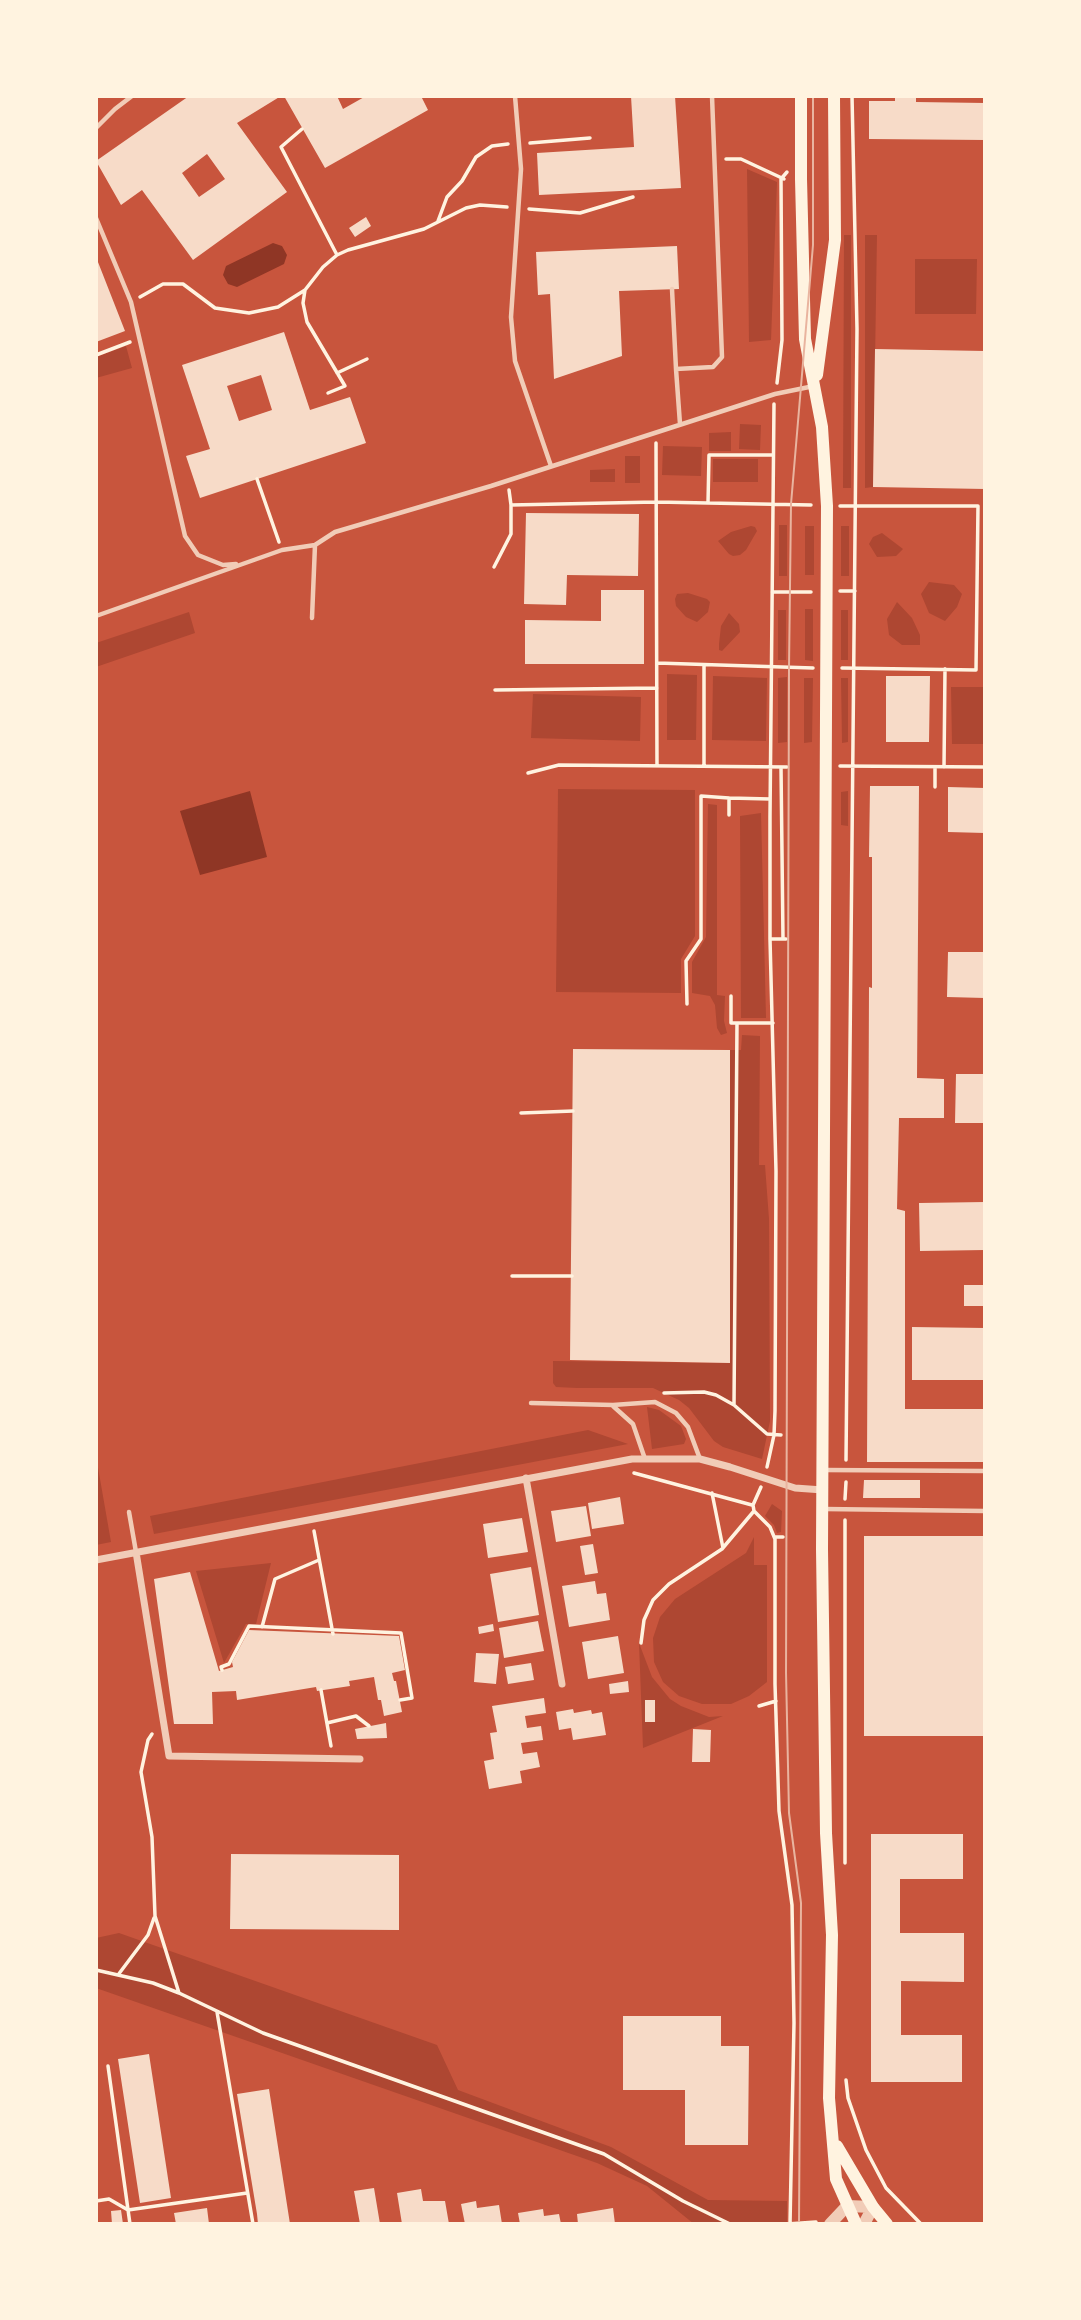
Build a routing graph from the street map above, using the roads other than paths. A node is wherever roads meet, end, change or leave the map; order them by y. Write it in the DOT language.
graph roads {
  1 [pos="132,96"];
  2 [pos="515,96"];
  3 [pos="712,96"];
  4 [pos="801,96"];
  5 [pos="834,96"];
  6 [pos="96,128"];
  7 [pos="96,218"];
  8 [pos="672,289"];
  9 [pos="676,369"];
  10 [pos="816,386"];
  11 [pos="680,424"];
  12 [pos="551,466"];
  13 [pos="314,545"];
  14 [pos="245,563"];
  15 [pos="96,616"];
  16 [pos="312,618"];
  17 [pos="531,1404"];
  18 [pos="612,1405"];
  19 [pos="645,1459"];
  20 [pos="700,1459"];
  21 [pos="823,1470"];
  22 [pos="985,1471"];
  23 [pos="526,1478"];
  24 [pos="823,1490"];
  25 [pos="823,1509"];
  26 [pos="985,1511"];
  27 [pos="129,1512"];
  28 [pos="136,1552"];
  29 [pos="96,1560"];
  30 [pos="562,1684"];
  31 [pos="360,1759"];
  32 [pos="835,2143"];
  33 [pos="847,2206"];
  34 [pos="873,2207"];
  35 [pos="830,2224"];
  36 [pos="856,2224"];
  37 [pos="864,2224"];
  38 [pos="887,2224"];
  1 -- 6 [label="lane"];
  2 -- 12 [label="lane"];
  3 -- 9 [label="lane"];
  4 -- 10 [label="main road"];
  5 -- 10 [label="main road"];
  7 -- 14 [label="lane"];
  8 -- 9 [label="lane"];
  9 -- 11 [label="lane"];
  10 -- 11 [label="lane"];
  10 -- 21 [label="main road"];
  11 -- 12 [label="lane"];
  12 -- 13 [label="lane"];
  13 -- 14 [label="lane"];
  13 -- 16 [label="lane"];
  14 -- 15 [label="lane"];
  17 -- 18 [label="lane"];
  18 -- 19 [label="lane"];
  18 -- 20 [label="lane"];
  19 -- 20 [label="street"];
  19 -- 23 [label="street"];
  20 -- 24 [label="street"];
  21 -- 22 [label="lane"];
  21 -- 24 [label="main road"];
  23 -- 28 [label="street"];
  23 -- 30 [label="street"];
  24 -- 25 [label="main road"];
  25 -- 26 [label="lane"];
  25 -- 32 [label="main road"];
  27 -- 28 [label="lane"];
  28 -- 29 [label="street"];
  28 -- 31 [label="street"];
  32 -- 33 [label="main road"];
  32 -- 34 [label="main road"];
  33 -- 34 [label="street"];
  33 -- 35 [label="street"];
  33 -- 36 [label="main road"];
  34 -- 37 [label="street"];
  34 -- 38 [label="main road"];
}
